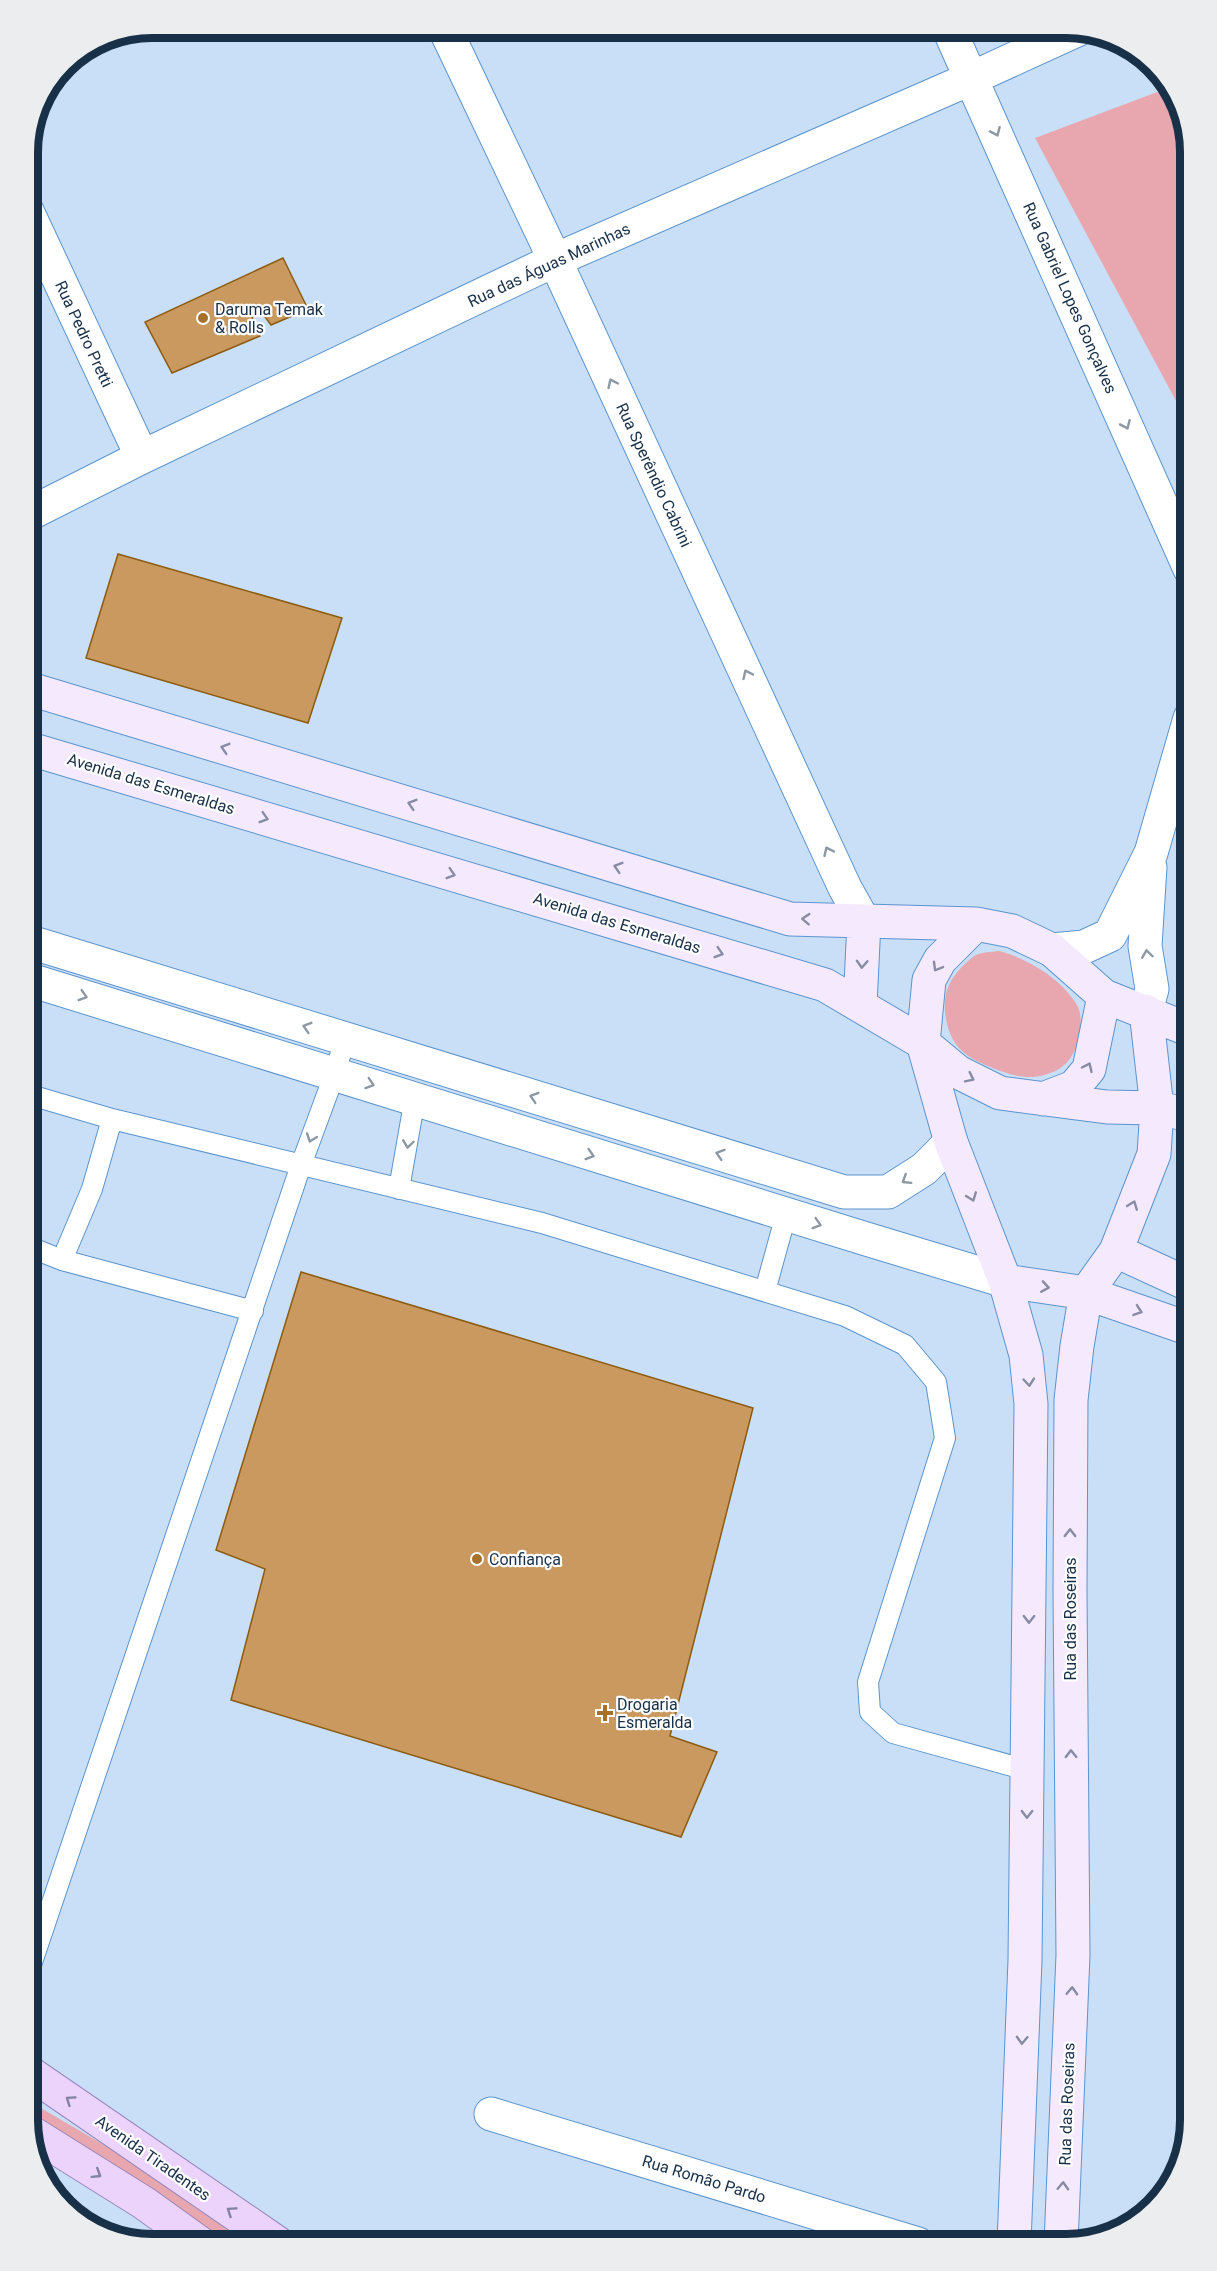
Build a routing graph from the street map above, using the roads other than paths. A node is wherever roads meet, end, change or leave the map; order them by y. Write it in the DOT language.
graph roads {
  1 [pos="449,38"];
  2 [pos="953,38"];
  3 [pos="1059,38"];
  4 [pos="972,78"];
  5 [pos="38,235"];
  6 [pos="555,260"];
  7 [pos="142,457"];
  8 [pos="38,509"];
  9 [pos="1180,546"];
  10 [pos="38,691"];
  11 [pos="38,751"];
  12 [pos="1180,753"];
  13 [pos="1151,854"];
  14 [pos="864,922"];
  15 [pos="976,924"];
  16 [pos="38,944"];
  17 [pos="1052,950"];
  18 [pos="38,982"];
  19 [pos="1104,996"];
  20 [pos="861,1005"];
  21 [pos="1146,1011"];
  22 [pos="1180,1026"];
  23 [pos="345,1039"];
  24 [pos="923,1043"];
  25 [pos="335,1073"];
  26 [pos="38,1097"];
  27 [pos="415,1098"];
  28 [pos="1043,1099"];
  29 [pos="1157,1108"];
  30 [pos="1180,1113"];
  31 [pos="112,1119"];
  32 [pos="951,1142"];
  33 [pos="301,1165"];
  34 [pos="399,1189"];
  35 [pos="786,1215"];
  36 [pos="38,1250"];
  37 [pos="1116,1251"];
  38 [pos="62,1260"];
  39 [pos="1180,1280"];
  40 [pos="1005,1281"];
  41 [pos="765,1291"];
  42 [pos="1086,1293"];
  43 [pos="253,1311"];
  44 [pos="1180,1326"];
  45 [pos="1030,1586"];
  46 [pos="1070,1592"];
  47 [pos="1027,1770"];
  48 [pos="38,1945"];
  49 [pos="1074,1955"];
  50 [pos="1025,1960"];
  51 [pos="38,2079"];
  52 [pos="490,2114"];
  53 [pos="40,2139"];
  54 [pos="186,2233"];
  55 [pos="263,2233"];
  56 [pos="884,2234"];
  57 [pos="1014,2234"];
  58 [pos="1061,2234"];
  1 -- 6 [label="street, Rua Sperêndio Cabrini"];
  2 -- 4 [label="street, Rua Gabriel Lopes Gonçalves"];
  3 -- 4 [label="street, Rua das Águas Marinhas"];
  4 -- 6 [label="street, Rua das Águas Marinhas"];
  4 -- 9 [label="street, Rua Gabriel Lopes Gonçalves, one-way"];
  5 -- 7 [label="street, Rua Pedro Pretti"];
  6 -- 7 [label="street, Rua das Águas Marinhas"];
  14 -- 6 [label="street, Rua Sperêndio Cabrini, one-way"];
  7 -- 8 [label="street, Rua das Águas Marinhas"];
  14 -- 10 [label="main road, one-way"];
  11 -- 20 [label="main road, Avenida das Esmeraldas, one-way"];
  12 -- 13 [label="street"];
  13 -- 17 [label="street"];
  21 -- 13 [label="street, one-way"];
  14 -- 15 [label="main road"];
  14 -- 20 [label="main road, one-way"];
  15 -- 17 [label="main road"];
  15 -- 24 [label="main road, one-way"];
  23 -- 16 [label="street, one-way"];
  17 -- 19 [label="main road"];
  18 -- 25 [label="street, one-way"];
  19 -- 21 [label="main road"];
  28 -- 19 [label="main road, one-way"];
  20 -- 24 [label="main road, Avenida das Esmeraldas"];
  21 -- 22 [label="main road"];
  21 -- 29 [label="main road, Rua das Roseiras"];
  23 -- 25 [label="lane"];
  32 -- 23 [label="street, one-way"];
  24 -- 28 [label="main road, Avenida das Esmeraldas, one-way"];
  24 -- 32 [label="main road"];
  25 -- 27 [label="street, one-way"];
  25 -- 33 [label="lane, one-way"];
  26 -- 31 [label="lane"];
  27 -- 34 [label="lane, one-way"];
  27 -- 35 [label="street, one-way"];
  28 -- 29 [label="main road, Avenida das Esmeraldas"];
  29 -- 30 [label="main road, Avenida das Esmeraldas"];
  37 -- 29 [label="main road, Rua das Roseiras, one-way"];
  31 -- 33 [label="lane"];
  31 -- 38 [label="lane"];
  32 -- 40 [label="main road, one-way"];
  33 -- 34 [label="lane"];
  33 -- 43 [label="lane"];
  34 -- 41 [label="lane"];
  35 -- 40 [label="street, one-way"];
  35 -- 41 [label="lane"];
  36 -- 38 [label="lane"];
  37 -- 39 [label="main road"];
  37 -- 42 [label="main road, Rua das Roseiras"];
  38 -- 43 [label="lane"];
  40 -- 42 [label="main road, one-way"];
  40 -- 45 [label="main road, one-way"];
  41 -- 47 [label="lane"];
  42 -- 44 [label="main road, one-way"];
  46 -- 42 [label="main road, Rua das Roseiras, one-way"];
  43 -- 48 [label="lane"];
  45 -- 46 [label="main road"];
  45 -- 47 [label="main road, one-way"];
  49 -- 46 [label="main road, Rua das Roseiras, one-way"];
  47 -- 50 [label="main road, one-way"];
  49 -- 50 [label="main road"];
  58 -- 49 [label="main road, Rua das Roseiras, one-way"];
  50 -- 57 [label="main road, one-way"];
  55 -- 51 [label="main road, Avenida Tiradentes, one-way"];
  52 -- 56 [label="street, Rua Romão Pardo"];
  53 -- 54 [label="main road, one-way"];
}
